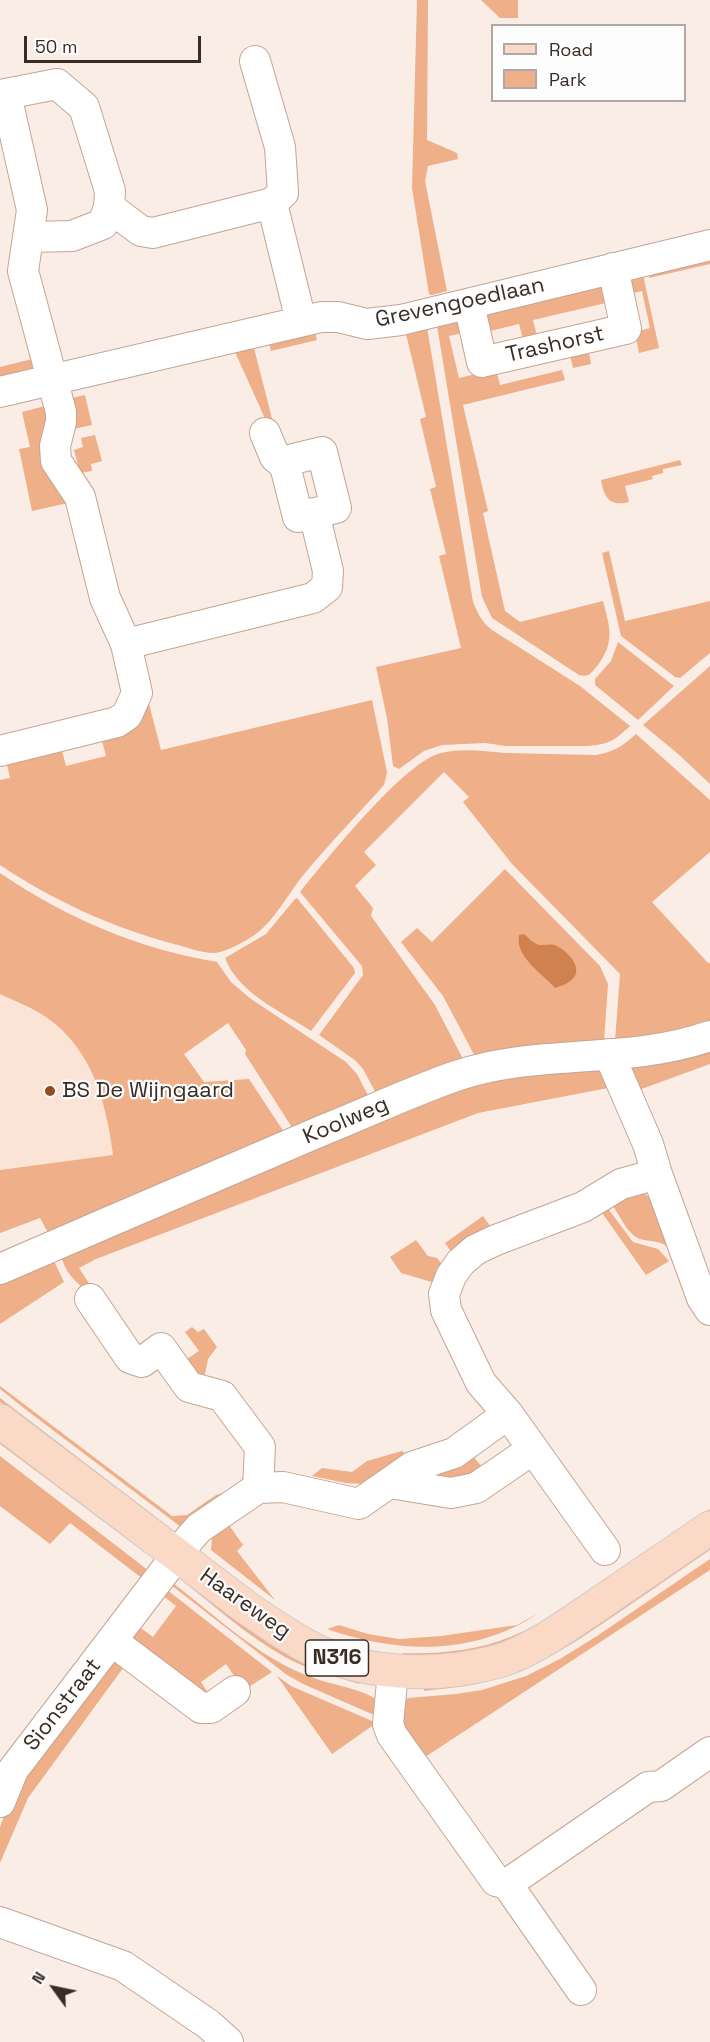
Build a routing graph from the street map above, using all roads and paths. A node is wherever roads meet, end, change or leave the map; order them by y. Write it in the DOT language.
graph roads {
  1 [pos="255,61"];
  2 [pos="0,96"];
  3 [pos="272,203"];
  4 [pos="109,207"];
  5 [pos="29,237"];
  6 [pos="710,245"];
  7 [pos="612,268"];
  8 [pos="469,304"];
  9 [pos="301,321"];
  10 [pos="52,380"];
  11 [pos="0,392"];
  12 [pos="264,432"];
  13 [pos="126,644"];
  14 [pos="0,751"];
  15 [pos="710,1036"];
  16 [pos="609,1054"];
  17 [pos="657,1174"];
  18 [pos="0,1269"];
  19 [pos="90,1299"];
  20 [pos="710,1310"];
  21 [pos="508,1414"];
  22 [pos="0,1421"];
  23 [pos="533,1449"];
  24 [pos="390,1483"];
  25 [pos="258,1488"];
  26 [pos="710,1528"];
  27 [pos="605,1550"];
  28 [pos="176,1554"];
  29 [pos="112,1641"];
  30 [pos="393,1672"];
  31 [pos="235,1691"];
  32 [pos="710,1752"];
  33 [pos="0,1802"];
  34 [pos="507,1884"];
  35 [pos="0,1922"];
  36 [pos="581,1990"];
  37 [pos="228,2042"];
  1 -- 3 [label="street"];
  2 -- 4 [label="street"];
  2 -- 5 [label="street"];
  3 -- 4 [label="street"];
  3 -- 9 [label="street"];
  4 -- 5 [label="street"];
  5 -- 10 [label="street"];
  6 -- 7 [label="street, Grevengoedlaan"];
  7 -- 8 [label="street, Grevengoedlaan"];
  7 -- 8 [label="street, Trashorst"];
  8 -- 9 [label="street, Grevengoedlaan"];
  9 -- 10 [label="street, Grevengoedlaan"];
  10 -- 11 [label="street, Grevengoedlaan"];
  10 -- 13 [label="street"];
  12 -- 13 [label="street"];
  13 -- 14 [label="street"];
  15 -- 16 [label="street, Koolweg"];
  16 -- 17 [label="street"];
  16 -- 18 [label="street, Koolweg"];
  17 -- 20 [label="street"];
  17 -- 21 [label="street"];
  19 -- 25 [label="street"];
  21 -- 23 [label="street"];
  21 -- 24 [label="street"];
  22 -- 28 [label="main road, Haareweg / N316"];
  23 -- 24 [label="street"];
  23 -- 27 [label="street"];
  24 -- 25 [label="street"];
  25 -- 28 [label="street, Sionstraat"];
  26 -- 30 [label="main road, Haareweg / N316"];
  28 -- 29 [label="street, Sionstraat"];
  28 -- 30 [label="main road, Haareweg / N316"];
  29 -- 31 [label="street, Sionstraat"];
  29 -- 33 [label="street, Sionstraat"];
  30 -- 34 [label="street"];
  32 -- 34 [label="street"];
  34 -- 36 [label="street"];
  35 -- 37 [label="street"];
}
